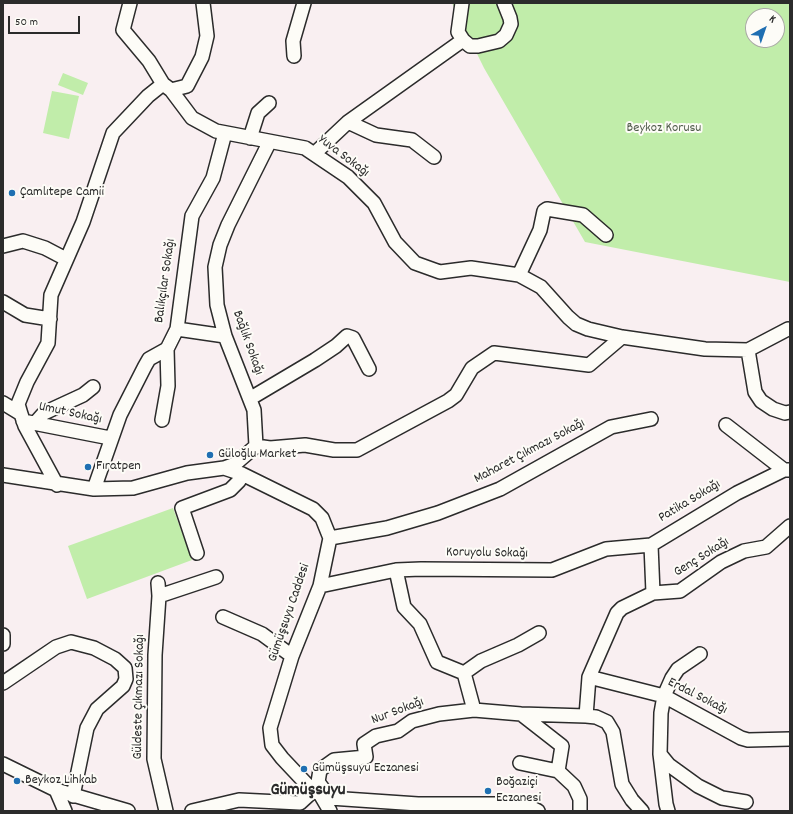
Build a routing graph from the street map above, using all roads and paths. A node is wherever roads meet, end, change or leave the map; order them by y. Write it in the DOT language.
graph roads {
  1 [pos="130,3"];
  2 [pos="203,3"];
  3 [pos="304,3"];
  4 [pos="462,3"];
  5 [pos="504,3"];
  6 [pos="463,40"];
  7 [pos="294,56"];
  8 [pos="167,87"];
  9 [pos="269,103"];
  10 [pos="348,122"];
  11 [pos="225,133"];
  12 [pos="250,138"];
  13 [pos="269,142"];
  14 [pos="314,154"];
  15 [pos="434,157"];
  16 [pos="606,235"];
  17 [pos="3,246"];
  18 [pos="66,259"];
  19 [pos="519,275"];
  20 [pos="3,302"];
  21 [pos="50,319"];
  22 [pos="177,329"];
  23 [pos="788,330"];
  24 [pos="225,336"];
  25 [pos="622,337"];
  26 [pos="167,349"];
  27 [pos="748,350"];
  28 [pos="369,369"];
  29 [pos="93,387"];
  30 [pos="251,398"];
  31 [pos="3,403"];
  32 [pos="790,412"];
  33 [pos="27,419"];
  34 [pos="651,419"];
  35 [pos="162,420"];
  36 [pos="726,425"];
  37 [pos="110,438"];
  38 [pos="256,446"];
  39 [pos="224,468"];
  40 [pos="787,470"];
  41 [pos="242,474"];
  42 [pos="3,475"];
  43 [pos="57,484"];
  44 [pos="94,489"];
  45 [pos="790,526"];
  46 [pos="330,538"];
  47 [pos="651,545"];
  48 [pos="197,553"];
  49 [pos="396,570"];
  50 [pos="216,577"];
  51 [pos="158,583"];
  52 [pos="320,586"];
  53 [pos="653,593"];
  54 [pos="159,596"];
  55 [pos="223,617"];
  56 [pos="539,633"];
  57 [pos="700,654"];
  58 [pos="292,656"];
  59 [pos="464,673"];
  60 [pos="589,677"];
  61 [pos="3,683"];
  62 [pos="664,696"];
  63 [pos="474,710"];
  64 [pos="521,714"];
  65 [pos="586,716"];
  66 [pos="790,739"];
  67 [pos="660,754"];
  68 [pos="520,763"];
  69 [pos="3,764"];
  70 [pos="558,771"];
  71 [pos="56,790"];
  72 [pos="73,796"];
  73 [pos="323,799"];
  74 [pos="746,802"];
  75 [pos="237,806"];
  76 [pos="418,807"];
  77 [pos="65,811"];
  78 [pos="128,811"];
  79 [pos="166,811"];
  80 [pos="192,811"];
  81 [pos="538,811"];
  82 [pos="580,811"];
  83 [pos="642,811"];
  84 [pos="668,811"];
  1 -- 8 [label="street, Yuva Sokağı"];
  2 -- 8 [label="street"];
  3 -- 7 [label="street"];
  4 -- 6 [label="street"];
  5 -- 6 [label="street"];
  6 -- 10 [label="street"];
  8 -- 11 [label="street, Yuva Sokağı"];
  8 -- 18 [label="street"];
  9 -- 12 [label="street"];
  10 -- 14 [label="street"];
  10 -- 15 [label="street"];
  11 -- 12 [label="street, Yuva Sokağı"];
  11 -- 22 [label="street, Balıkçılar Sokağı"];
  12 -- 13 [label="street, Yuva Sokağı"];
  13 -- 14 [label="street, Yuva Sokağı"];
  13 -- 24 [label="street, Bağlık Sokağı"];
  14 -- 19 [label="street, Yuva Sokağı"];
  16 -- 19 [label="street"];
  17 -- 18 [label="street"];
  18 -- 21 [label="street"];
  19 -- 25 [label="street, Yuva Sokağı"];
  20 -- 21 [label="street"];
  21 -- 33 [label="street"];
  22 -- 24 [label="street"];
  22 -- 26 [label="street, Balıkçılar Sokağı"];
  23 -- 27 [label="street"];
  24 -- 30 [label="street, Bağlık Sokağı"];
  25 -- 27 [label="street, Yuva Sokağı"];
  25 -- 38 [label="street"];
  26 -- 35 [label="street"];
  26 -- 37 [label="street"];
  27 -- 32 [label="street"];
  28 -- 30 [label="street"];
  29 -- 33 [label="street"];
  30 -- 38 [label="street, Bağlık Sokağı"];
  31 -- 33 [label="street"];
  33 -- 37 [label="street, Umut Sokağı"];
  33 -- 43 [label="street"];
  34 -- 46 [label="street, Maharet Çıkmazı Sokağı"];
  36 -- 40 [label="street"];
  37 -- 44 [label="street"];
  38 -- 39 [label="street"];
  39 -- 41 [label="street"];
  39 -- 44 [label="street"];
  40 -- 47 [label="street, Patika Sokağı"];
  41 -- 46 [label="street"];
  41 -- 48 [label="street"];
  42 -- 43 [label="street"];
  43 -- 44 [label="street"];
  45 -- 53 [label="street, Genç Sokağı"];
  46 -- 52 [label="street, Gümüşsuyu Caddesi"];
  47 -- 49 [label="street, Koruyolu Sokağı"];
  47 -- 53 [label="street"];
  49 -- 52 [label="street, Koruyolu Sokağı"];
  49 -- 59 [label="street"];
  50 -- 54 [label="street"];
  51 -- 54 [label="street, Güldeste Çıkmazı Sokağı"];
  52 -- 58 [label="street, Gümüşsuyu Caddesi"];
  53 -- 60 [label="street, Genç Sokağı"];
  54 -- 79 [label="street, Güldeste Çıkmazı Sokağı"];
  55 -- 58 [label="street"];
  56 -- 59 [label="street"];
  57 -- 62 [label="street"];
  58 -- 73 [label="street, Gümüşsuyu Caddesi"];
  59 -- 63 [label="street"];
  60 -- 62 [label="street, Erdal Sokağı"];
  60 -- 65 [label="street, Genç Sokağı"];
  61 -- 72 [label="street"];
  62 -- 66 [label="street, Erdal Sokağı"];
  62 -- 67 [label="street"];
  63 -- 64 [label="street, Nur Sokağı"];
  63 -- 73 [label="street, Nur Sokağı"];
  64 -- 65 [label="street, Nur Sokağı"];
  64 -- 70 [label="street"];
  65 -- 83 [label="street, Nur Sokağı"];
  67 -- 74 [label="street"];
  67 -- 84 [label="street"];
  68 -- 70 [label="street"];
  69 -- 71 [label="street"];
  70 -- 82 [label="street"];
  71 -- 72 [label="street"];
  71 -- 77 [label="street"];
  72 -- 78 [label="street"];
  73 -- 75 [label="street"];
  73 -- 76 [label="street"];
  75 -- 80 [label="street"];
  76 -- 81 [label="street"];
}
